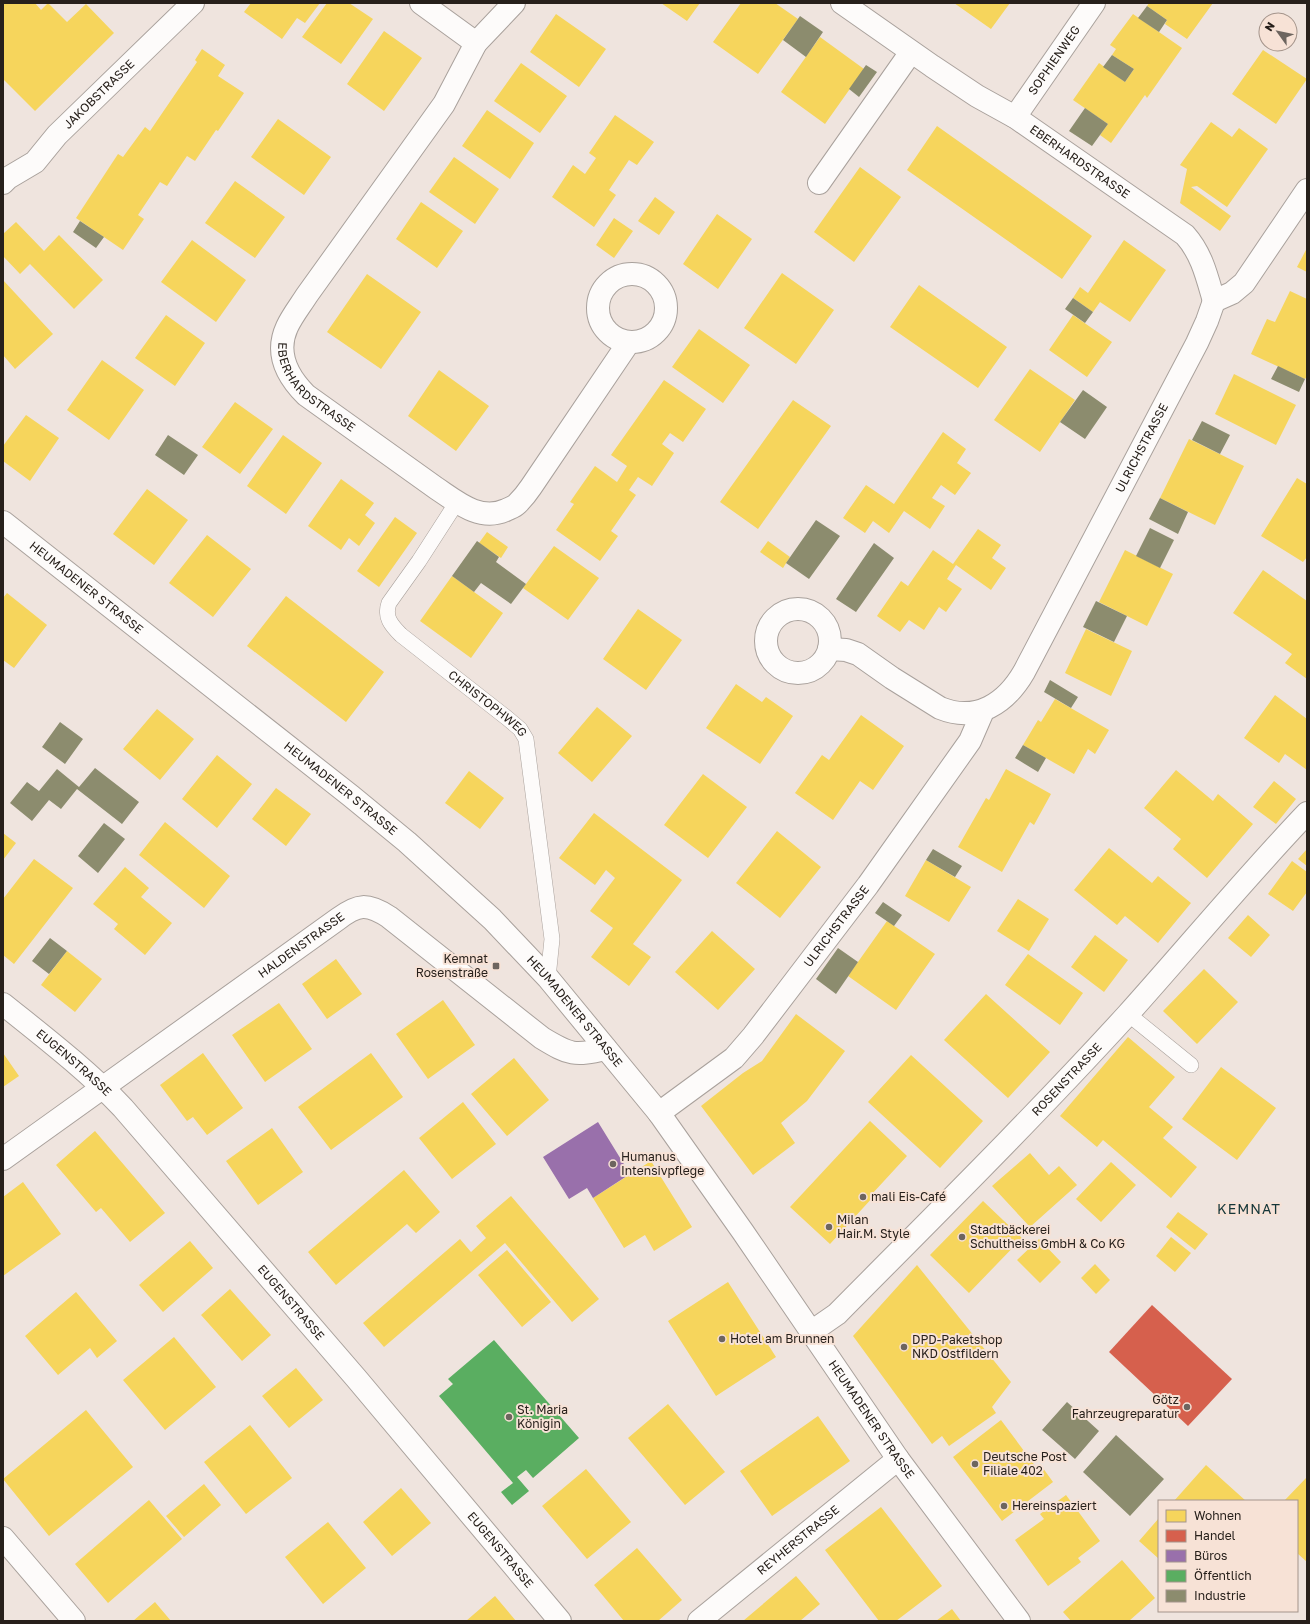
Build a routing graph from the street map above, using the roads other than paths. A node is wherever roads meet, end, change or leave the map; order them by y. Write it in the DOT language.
graph roads {
  1 [pos="193,3"];
  2 [pos="421,3"];
  3 [pos="514,3"];
  4 [pos="842,3"];
  5 [pos="1094,3"];
  6 [pos="476,43"];
  7 [pos="911,52"];
  8 [pos="1015,117"];
  9 [pos="819,182"];
  10 [pos="3,183"];
  11 [pos="1307,190"];
  12 [pos="1214,301"];
  13 [pos="629,342"];
  14 [pos="457,502"];
  15 [pos="3,522"];
  16 [pos="829,649"];
  17 [pos="983,711"];
  18 [pos="1307,813"];
  19 [pos="548,978"];
  20 [pos="3,1004"];
  21 [pos="1128,1014"];
  22 [pos="606,1049"];
  23 [pos="1191,1065"];
  24 [pos="103,1087"];
  25 [pos="658,1113"];
  26 [pos="3,1159"];
  27 [pos="811,1332"];
  28 [pos="898,1459"];
  29 [pos="3,1538"];
  30 [pos="74,1621"];
  31 [pos="560,1621"];
  32 [pos="699,1621"];
  33 [pos="1019,1621"];
  1 -- 10 [label="street, JAKOBSTRASSE"];
  2 -- 6 [label="street"];
  3 -- 6 [label="street, EBERHARDSTRASSE"];
  4 -- 7 [label="street, EBERHARDSTRASSE"];
  5 -- 8 [label="street, SOPHIENWEG"];
  6 -- 14 [label="street, EBERHARDSTRASSE"];
  7 -- 8 [label="street, EBERHARDSTRASSE"];
  7 -- 9 [label="street"];
  8 -- 12 [label="street, EBERHARDSTRASSE"];
  11 -- 12 [label="street"];
  12 -- 17 [label="street, ULRICHSTRASSE"];
  13 -- 14 [label="street, EBERHARDSTRASSE"];
  14 -- 19 [label="lane, CHRISTOPHWEG"];
  15 -- 19 [label="street, HEUMADENER STRASSE"];
  16 -- 17 [label="street, ULRICHSTRASSE"];
  17 -- 25 [label="street, ULRICHSTRASSE"];
  18 -- 21 [label="street, ROSENSTRASSE"];
  19 -- 22 [label="street, HEUMADENER STRASSE"];
  20 -- 24 [label="street, EUGENSTRASSE"];
  21 -- 23 [label="lane"];
  21 -- 27 [label="street, ROSENSTRASSE"];
  22 -- 24 [label="street, HALDENSTRASSE"];
  22 -- 25 [label="street, HEUMADENER STRASSE"];
  24 -- 26 [label="street, HALDENSTRASSE"];
  24 -- 31 [label="street, EUGENSTRASSE"];
  25 -- 27 [label="street, HEUMADENER STRASSE"];
  27 -- 28 [label="street, HEUMADENER STRASSE"];
  28 -- 32 [label="street, REYHERSTRASSE"];
  28 -- 33 [label="street, HEUMADENER STRASSE"];
  29 -- 30 [label="street"];
}
